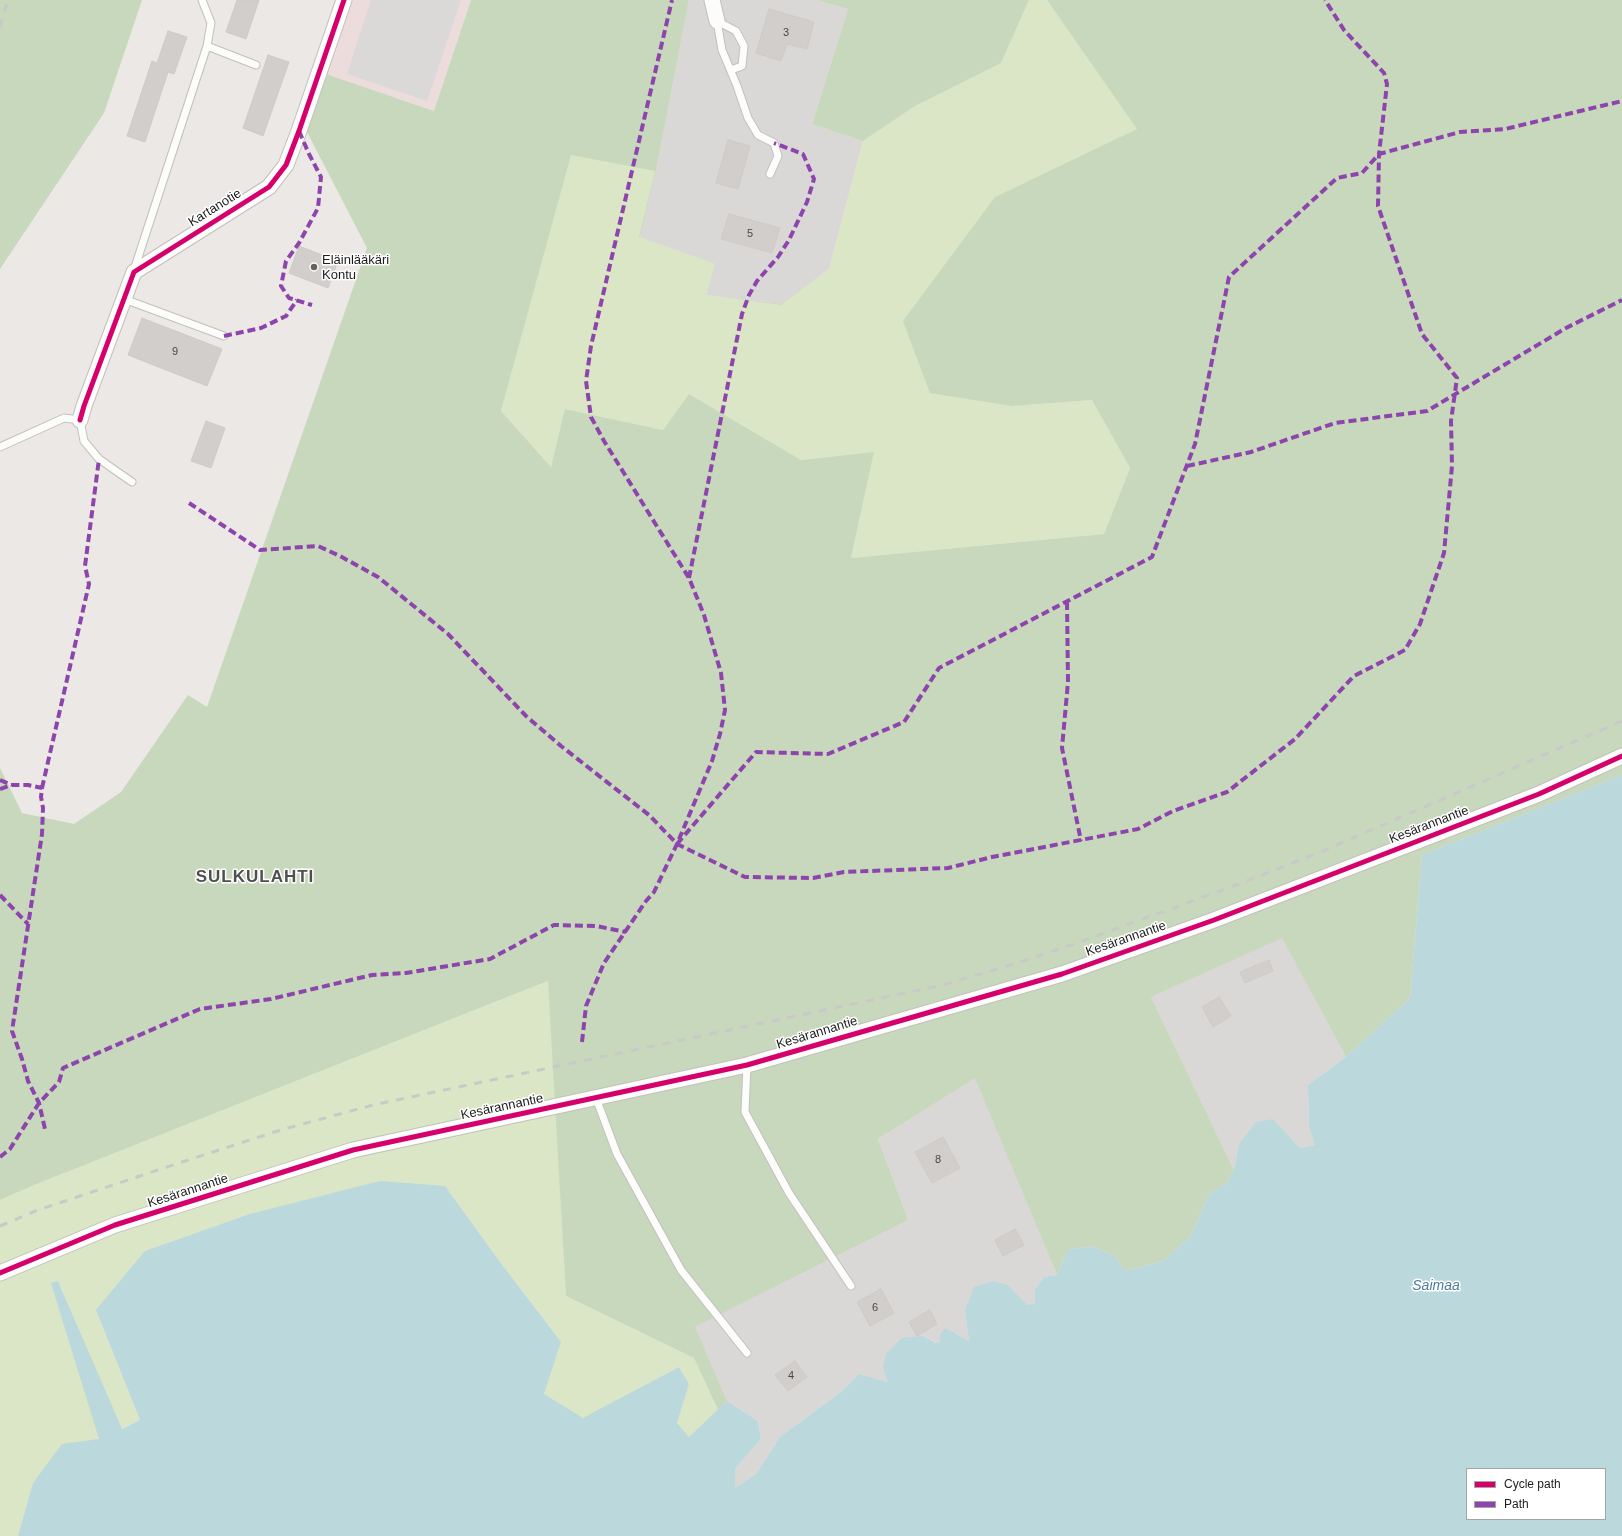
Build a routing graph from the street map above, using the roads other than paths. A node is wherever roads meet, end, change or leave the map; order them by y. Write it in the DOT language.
graph roads {
  1 [pos="202,0"];
  2 [pos="344,0"];
  3 [pos="712,0"];
  4 [pos="717,21"];
  5 [pos="207,46"];
  6 [pos="256,65"];
  7 [pos="731,70"];
  8 [pos="770,174"];
  9 [pos="134,272"];
  10 [pos="124,299"];
  11 [pos="224,336"];
  12 [pos="80,420"];
  13 [pos="0,447"];
  14 [pos="132,482"];
  15 [pos="1622,756"];
  16 [pos="747,1065"];
  17 [pos="596,1098"];
  18 [pos="0,1273"];
  19 [pos="851,1286"];
  20 [pos="747,1352"];
  1 -- 5 [label="lane"];
  2 -- 9 [label="street, Kartanotie"];
  3 -- 4 [label="street"];
  4 -- 7 [label="lane"];
  4 -- 7 [label="lane"];
  5 -- 6 [label="lane"];
  5 -- 9 [label="lane"];
  7 -- 8 [label="lane"];
  9 -- 10 [label="street"];
  10 -- 11 [label="lane"];
  10 -- 12 [label="street"];
  12 -- 13 [label="lane"];
  12 -- 14 [label="lane"];
  15 -- 16 [label="street, Kesärannantie"];
  16 -- 17 [label="street, Kesärannantie"];
  16 -- 19 [label="lane"];
  17 -- 18 [label="street, Kesärannantie"];
  17 -- 20 [label="lane"];
}
